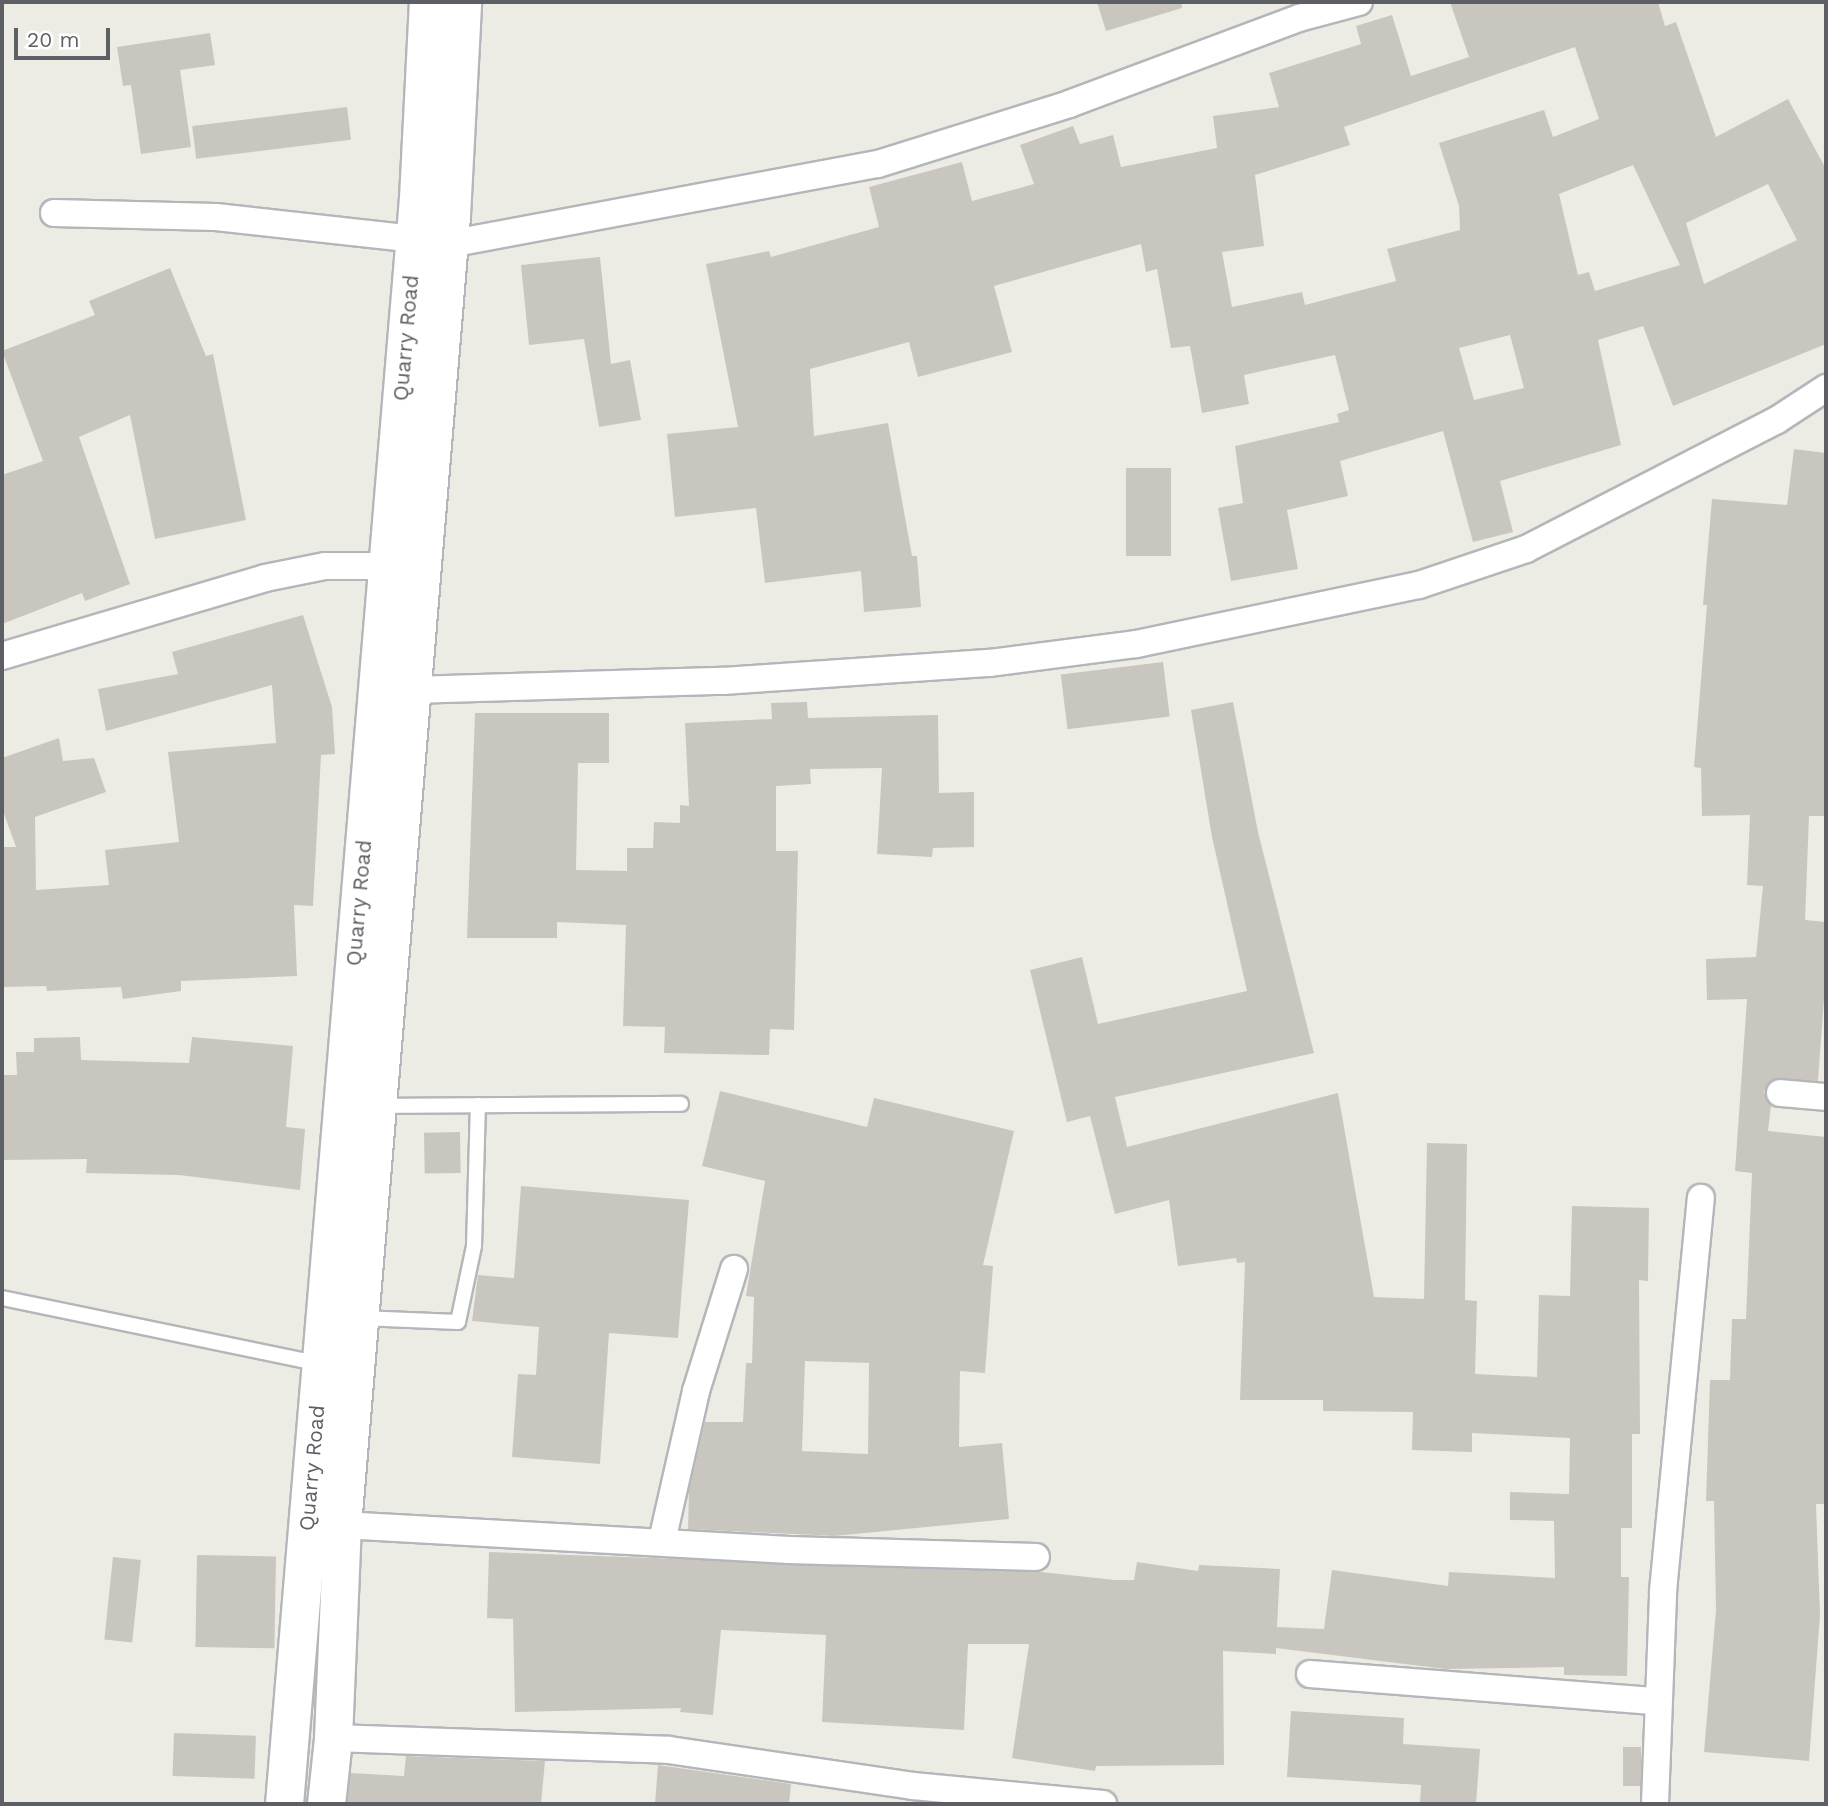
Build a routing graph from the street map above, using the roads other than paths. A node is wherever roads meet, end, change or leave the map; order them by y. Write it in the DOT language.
graph roads {
  1 [pos="428,2"];
  2 [pos="462,2"];
  3 [pos="1359,2"];
  4 [pos="54,213"];
  5 [pos="431,242"];
  6 [pos="1826,388"];
  7 [pos="387,566"];
  8 [pos="2,656"];
  9 [pos="411,690"];
  10 [pos="1780,1093"];
  11 [pos="1826,1097"];
  12 [pos="681,1104"];
  13 [pos="478,1105"];
  14 [pos="377,1106"];
  15 [pos="1701,1198"];
  16 [pos="734,1269"];
  17 [pos="2,1298"];
  18 [pos="359,1318"];
  19 [pos="321,1364"];
  20 [pos="342,1525"];
  21 [pos="662,1541"];
  22 [pos="1036,1557"];
  23 [pos="1310,1674"];
  24 [pos="1656,1701"];
  25 [pos="333,1738"];
  26 [pos="284,1804"];
  27 [pos="326,1804"];
  28 [pos="1103,1804"];
  29 [pos="1655,1804"];
  1 -- 5 [label="main road, Quarry Road"];
  2 -- 5 [label="main road, Quarry Road"];
  3 -- 5 [label="street"];
  4 -- 5 [label="street"];
  5 -- 7 [label="main road, Quarry Road"];
  5 -- 9 [label="main road, Quarry Road"];
  6 -- 9 [label="street"];
  7 -- 8 [label="street"];
  7 -- 19 [label="main road, Quarry Road"];
  9 -- 14 [label="main road, Quarry Road"];
  10 -- 11 [label="street"];
  12 -- 13 [label="lane"];
  13 -- 14 [label="lane"];
  13 -- 18 [label="lane"];
  14 -- 18 [label="main road, Quarry Road"];
  15 -- 24 [label="street"];
  16 -- 21 [label="street"];
  17 -- 19 [label="lane"];
  18 -- 20 [label="main road, Quarry Road"];
  19 -- 26 [label="main road, Quarry Road"];
  20 -- 21 [label="street"];
  20 -- 25 [label="main road, Quarry Road"];
  21 -- 22 [label="street"];
  23 -- 24 [label="street"];
  24 -- 29 [label="street"];
  25 -- 27 [label="main road, Quarry Road"];
  25 -- 28 [label="street"];
}
